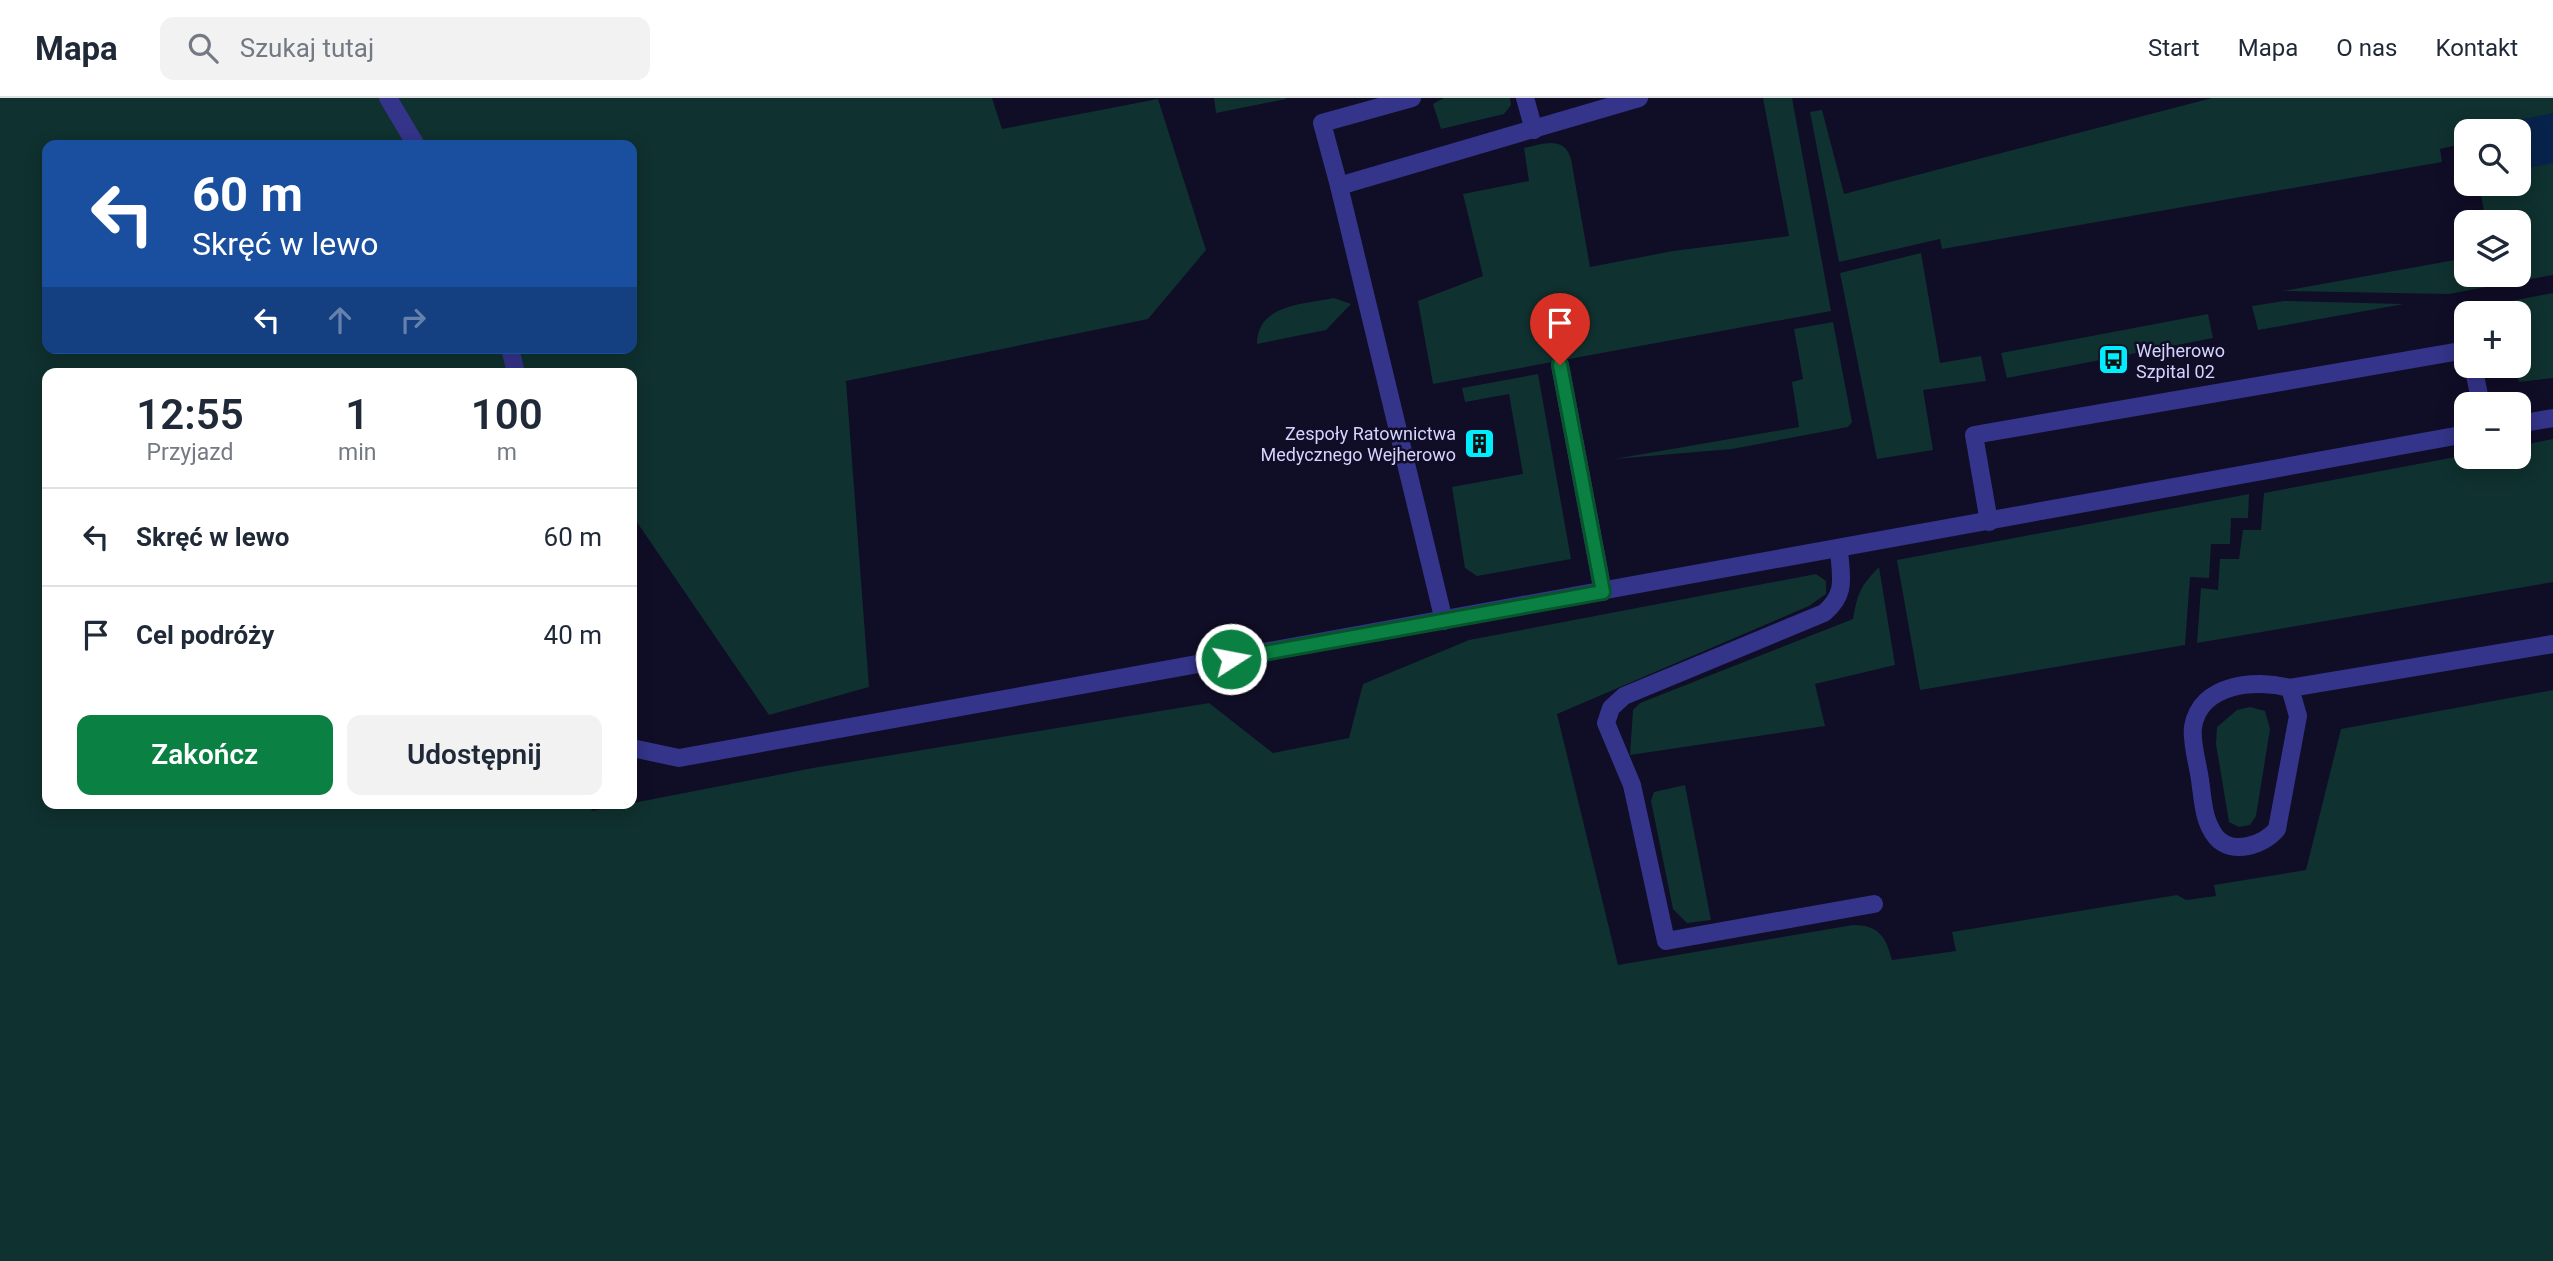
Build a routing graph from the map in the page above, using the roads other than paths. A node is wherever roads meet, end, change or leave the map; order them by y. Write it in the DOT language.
graph roads {
  1 [pos="388,98"];
  2 [pos="1412,98"];
  3 [pos="1525,98"];
  4 [pos="1639,98"];
  5 [pos="1534,130"];
  6 [pos="413,140"];
  7 [pos="1339,186"];
  8 [pos="2454,352"];
  9 [pos="1560,365"];
  10 [pos="2553,418"];
  11 [pos="2531,422"];
  12 [pos="2454,436"];
  13 [pos="1989,523"];
  14 [pos="1839,550"];
  15 [pos="1603,592"];
  16 [pos="1444,621"];
  17 [pos="2553,644"];
  18 [pos="2290,688"];
  19 [pos="637,749"];
  20 [pos="1874,904"];
  1 -- 6 [label="lane"];
  2 -- 7 [label="lane"];
  3 -- 5 [label="lane"];
  4 -- 5 [label="lane"];
  5 -- 7 [label="lane"];
  7 -- 16 [label="lane"];
  8 -- 13 [label="lane"];
  9 -- 15 [label="lane"];
  10 -- 11 [label="lane"];
  12 -- 13 [label="lane"];
  13 -- 14 [label="lane"];
  14 -- 15 [label="lane"];
  14 -- 20 [label="lane"];
  15 -- 16 [label="lane"];
  16 -- 19 [label="lane"];
  17 -- 18 [label="lane"];
  18 -- 18 [label="lane"];
}
